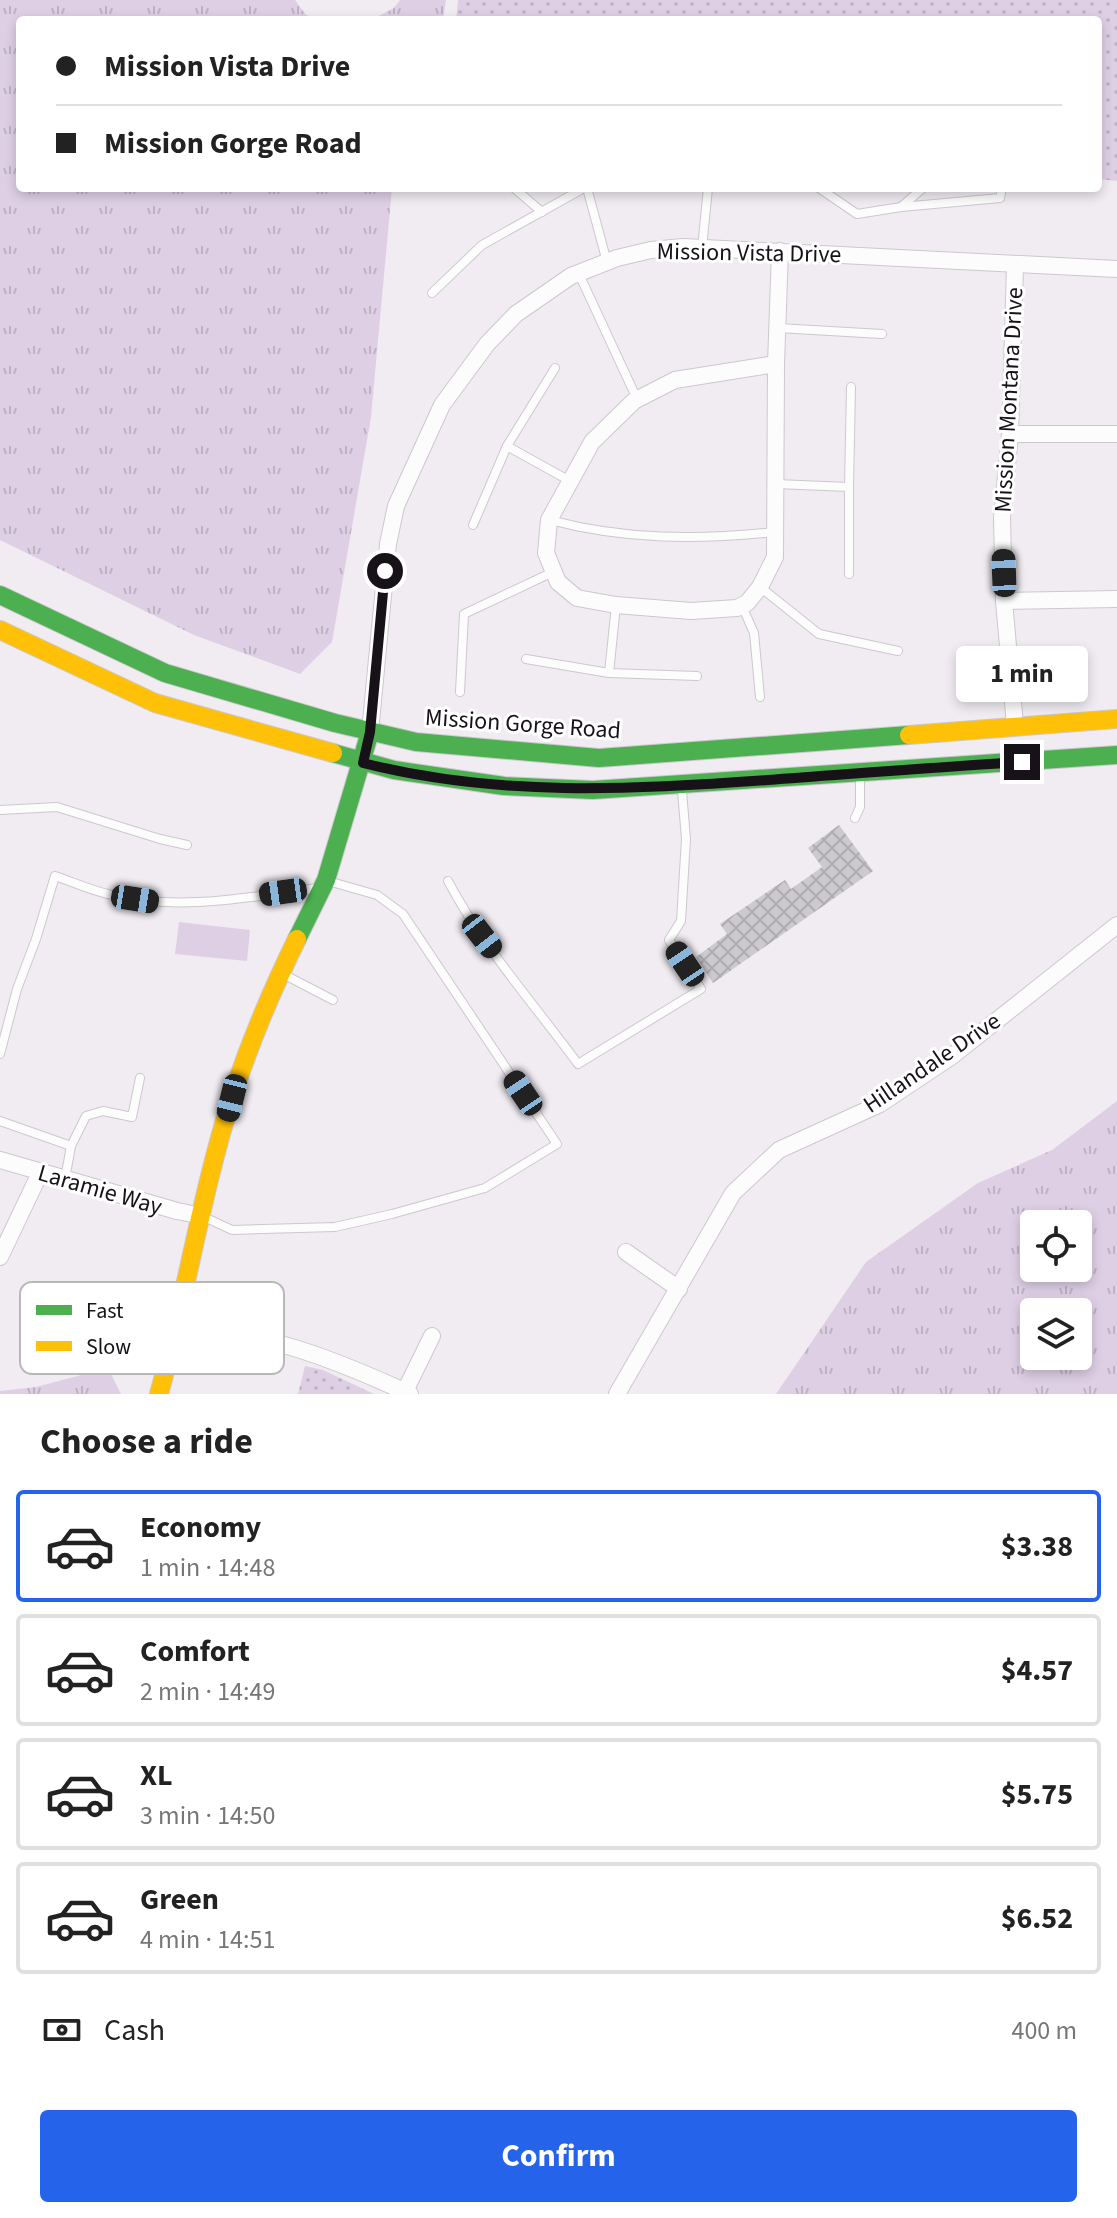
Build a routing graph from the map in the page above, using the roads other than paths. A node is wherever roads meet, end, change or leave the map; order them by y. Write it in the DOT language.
graph roads {
  1 [pos="519,192"];
  2 [pos="579,192"];
  3 [pos="587,192"];
  4 [pos="708,192"];
  5 [pos="825,192"];
  6 [pos="918,192"];
  7 [pos="1001,192"];
  8 [pos="901,207"];
  9 [pos="542,212"];
  10 [pos="702,248"];
  11 [pos="780,251"];
  12 [pos="607,262"];
  13 [pos="1015,266"];
  14 [pos="1117,269"];
  15 [pos="578,273"];
  16 [pos="432,293"];
  17 [pos="778,328"];
  18 [pos="882,334"];
  19 [pos="776,364"];
  20 [pos="555,368"];
  21 [pos="851,387"];
  22 [pos="637,400"];
  23 [pos="1010,434"];
  24 [pos="1117,434"];
  25 [pos="507,446"];
  26 [pos="570,482"];
  27 [pos="775,484"];
  28 [pos="849,487"];
  29 [pos="549,520"];
  30 [pos="473,525"];
  31 [pos="775,532"];
  32 [pos="554,571"];
  33 [pos="849,574"];
  34 [pos="760,587"];
  35 [pos="0,595"];
  36 [pos="1117,599"];
  37 [pos="1004,601"];
  38 [pos="616,605"];
  39 [pos="742,606"];
  40 [pos="0,630"];
  41 [pos="898,651"];
  42 [pos="526,659"];
  43 [pos="609,673"];
  44 [pos="697,676"];
  45 [pos="460,692"];
  46 [pos="760,697"];
  47 [pos="1117,719"];
  48 [pos="1015,725"];
  49 [pos="370,732"];
  50 [pos="1117,755"];
  51 [pos="363,763"];
  52 [pos="860,773"];
  53 [pos="682,786"];
  54 [pos="0,810"];
  55 [pos="855,818"];
  56 [pos="187,845"];
  57 [pos="448,881"];
  58 [pos="324,884"];
  59 [pos="1117,925"];
  60 [pos="280,973"];
  61 [pos="333,1000"];
  62 [pos="0,1054"];
  63 [pos="140,1078"];
  64 [pos="0,1121"];
  65 [pos="71,1146"];
  66 [pos="0,1160"];
  67 [pos="40,1173"];
  68 [pos="65,1179"];
  69 [pos="202,1216"];
  70 [pos="626,1252"];
  71 [pos="0,1257"];
  72 [pos="188,1282"];
  73 [pos="679,1289"];
  74 [pos="432,1336"];
  75 [pos="284,1345"];
  76 [pos="165,1374"];
  77 [pos="407,1393"];
  78 [pos="159,1394"];
  79 [pos="617,1394"];
  1 -- 9 [label="lane"];
  2 -- 9 [label="lane"];
  3 -- 12 [label="lane"];
  4 -- 10 [label="lane"];
  5 -- 8 [label="lane"];
  6 -- 8 [label="lane"];
  7 -- 8 [label="lane"];
  9 -- 16 [label="lane"];
  10 -- 11 [label="street, Mission Vista Drive"];
  10 -- 12 [label="street, Mission Vista Drive"];
  11 -- 13 [label="street, Mission Vista Drive"];
  11 -- 17 [label="street"];
  12 -- 15 [label="street, Mission Vista Drive"];
  13 -- 14 [label="street, Mission Vista Drive"];
  13 -- 23 [label="street, Mission Montana Drive"];
  15 -- 22 [label="lane"];
  15 -- 49 [label="street, Mission Vista Drive"];
  17 -- 18 [label="lane"];
  17 -- 19 [label="street"];
  19 -- 22 [label="street"];
  19 -- 27 [label="street"];
  20 -- 25 [label="lane"];
  21 -- 28 [label="lane"];
  22 -- 26 [label="street"];
  23 -- 24 [label="street"];
  23 -- 37 [label="street, Mission Montana Drive"];
  25 -- 26 [label="lane"];
  25 -- 30 [label="lane"];
  26 -- 29 [label="street"];
  27 -- 28 [label="lane"];
  27 -- 31 [label="street"];
  28 -- 33 [label="lane"];
  29 -- 31 [label="lane"];
  29 -- 32 [label="street"];
  31 -- 34 [label="street"];
  32 -- 38 [label="street"];
  32 -- 45 [label="lane"];
  34 -- 39 [label="street"];
  34 -- 41 [label="lane"];
  35 -- 49 [label="main road, Mission Gorge Road"];
  36 -- 37 [label="street"];
  37 -- 48 [label="street, Mission Montana Drive"];
  38 -- 39 [label="street"];
  38 -- 43 [label="lane"];
  39 -- 46 [label="lane"];
  40 -- 51 [label="main road"];
  42 -- 43 [label="lane"];
  43 -- 44 [label="lane"];
  47 -- 48 [label="main road, Mission Gorge Road"];
  48 -- 49 [label="main road, Mission Gorge Road"];
  49 -- 51 [label="main road"];
  50 -- 52 [label="main road"];
  51 -- 53 [label="main road"];
  51 -- 58 [label="main road"];
  52 -- 53 [label="main road"];
  52 -- 55 [label="lane"];
  53 -- 57 [label="lane"];
  54 -- 56 [label="lane"];
  58 -- 60 [label="main road"];
  58 -- 62 [label="lane"];
  58 -- 69 [label="lane"];
  59 -- 73 [label="street, Hillandale Drive"];
  60 -- 61 [label="lane"];
  60 -- 69 [label="main road"];
  63 -- 65 [label="lane"];
  64 -- 65 [label="lane"];
  65 -- 68 [label="lane"];
  66 -- 67 [label="street, Laramie Way"];
  67 -- 68 [label="street, Laramie Way"];
  67 -- 71 [label="street"];
  68 -- 69 [label="street, Laramie Way"];
  69 -- 72 [label="main road"];
  70 -- 73 [label="street"];
  73 -- 79 [label="street, Hillandale Drive"];
  74 -- 77 [label="street"];
  75 -- 77 [label="street"];
  76 -- 78 [label="main road"];
}
